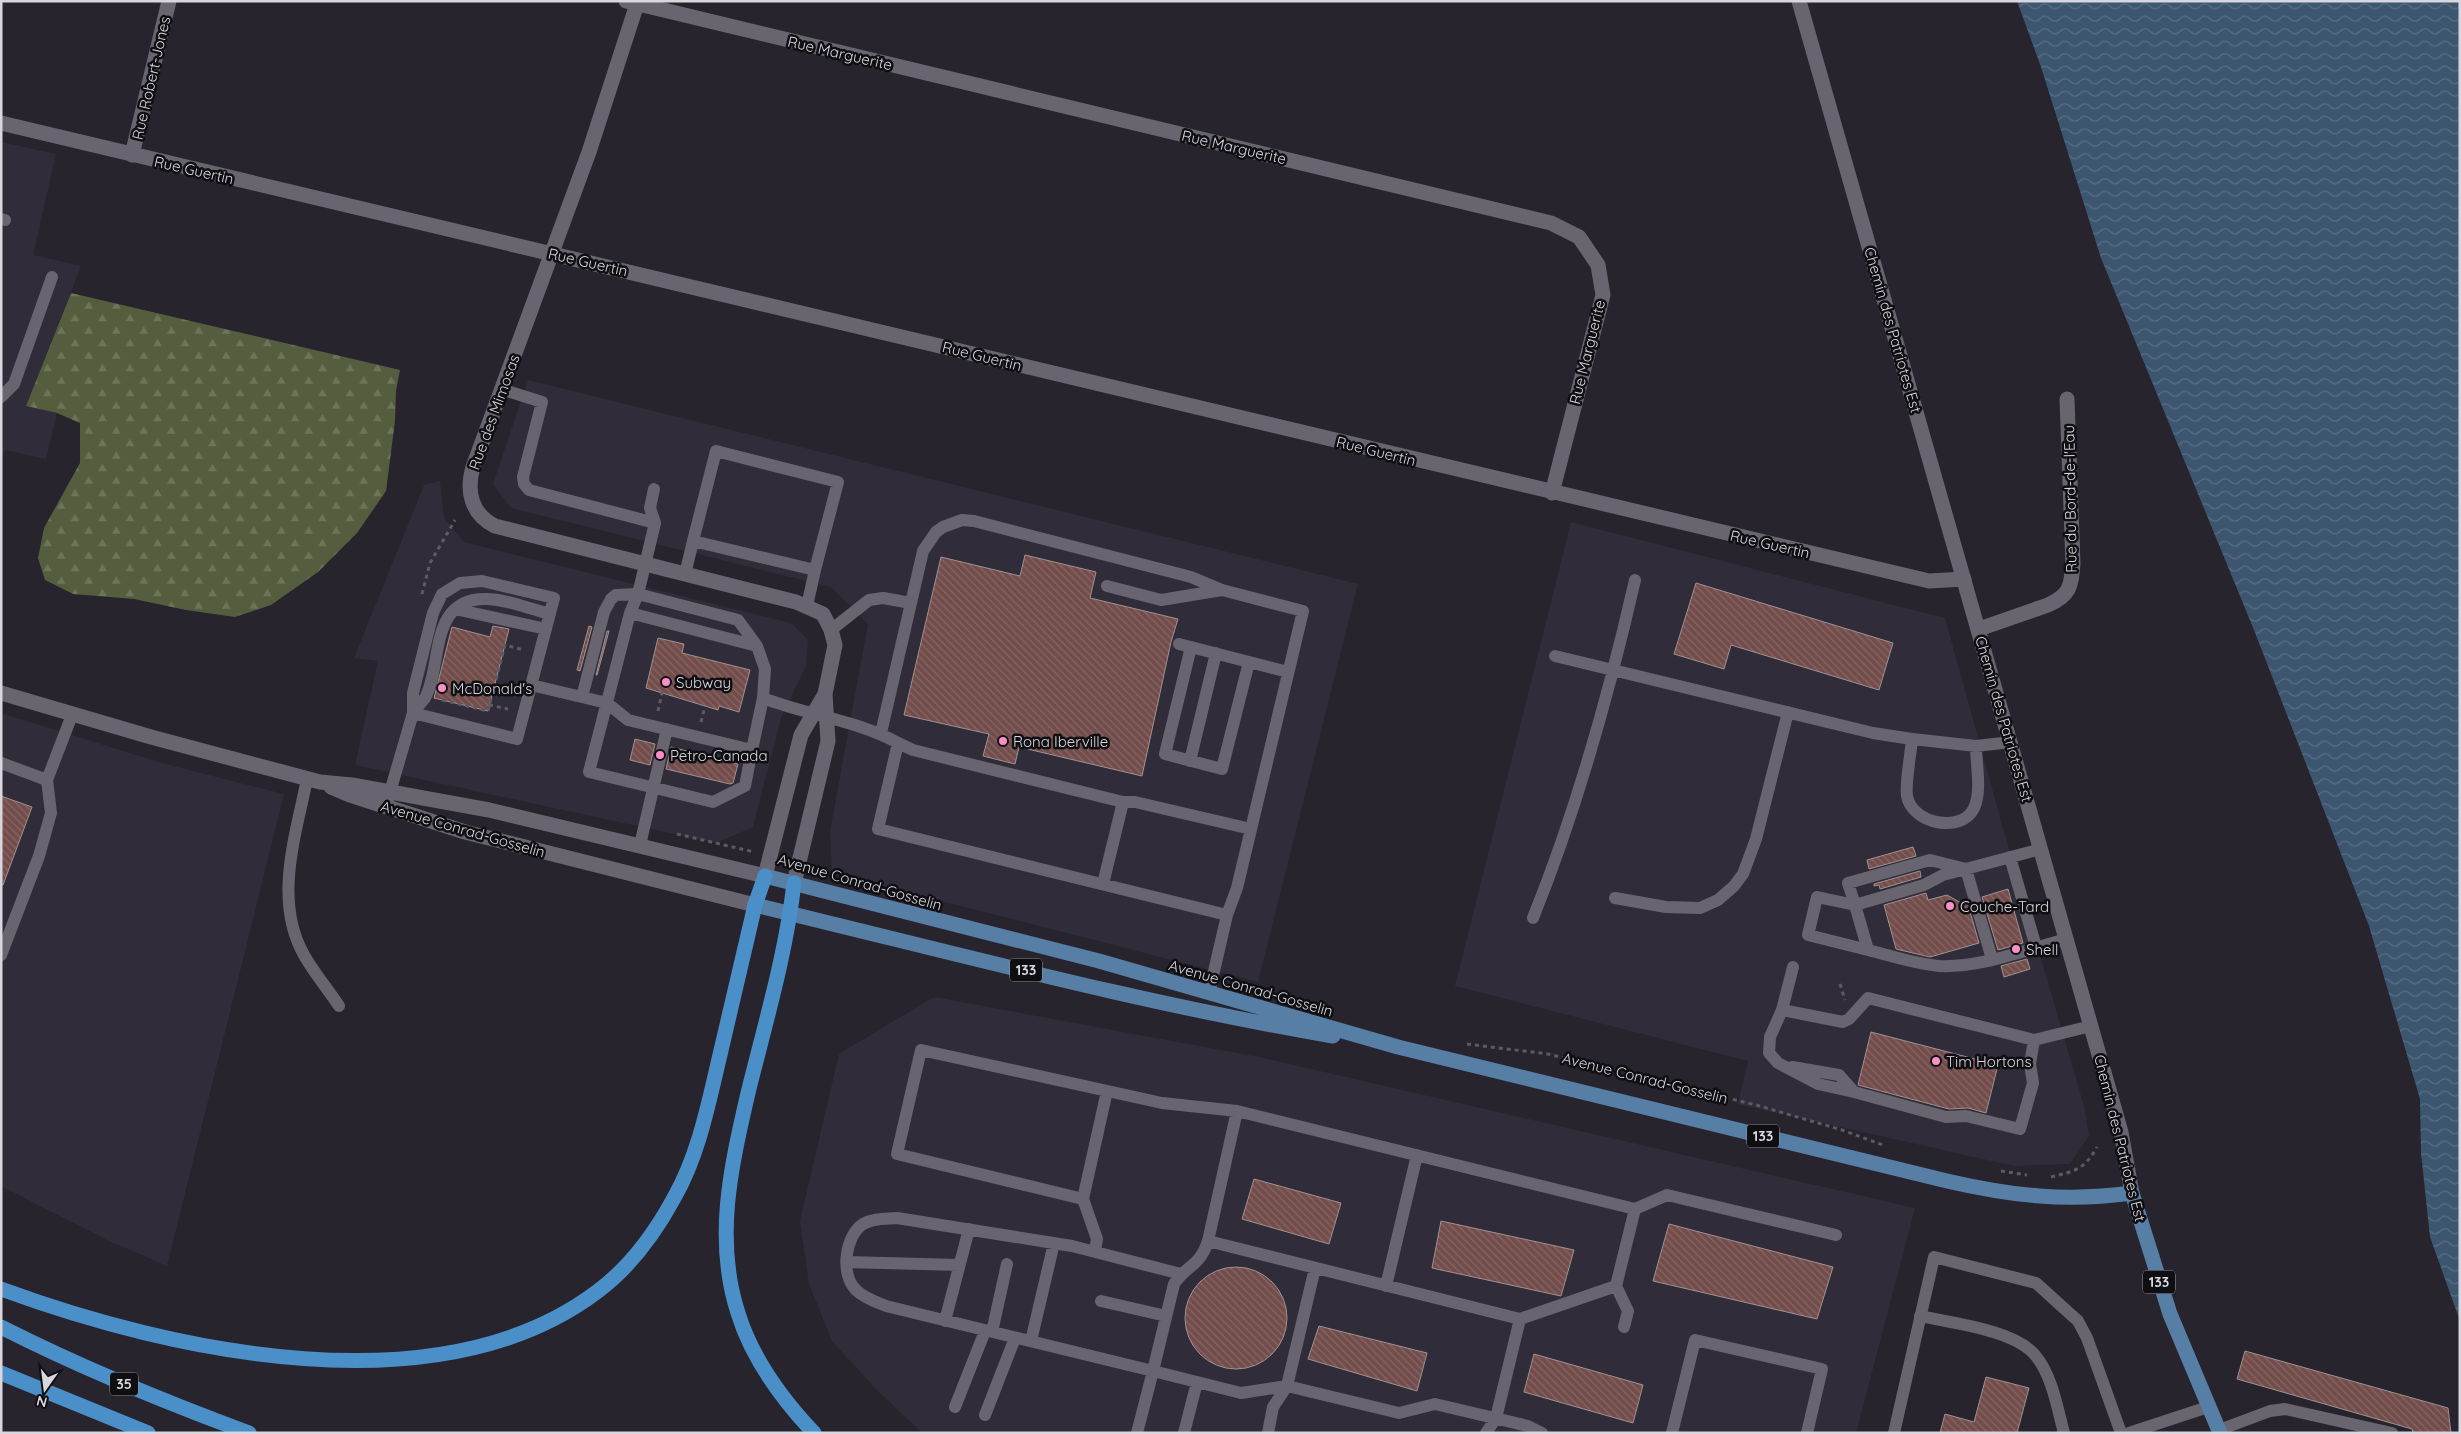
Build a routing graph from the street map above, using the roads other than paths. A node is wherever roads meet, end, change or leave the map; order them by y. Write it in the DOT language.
graph roads {
  1 [pos="169,1"];
  2 [pos="1799,1"];
  3 [pos="631,3"];
  4 [pos="1,124"];
  5 [pos="132,155"];
  6 [pos="550,254"];
  7 [pos="52,277"];
  8 [pos="501,389"];
  9 [pos="1,397"];
  10 [pos="2067,399"];
  11 [pos="654,489"];
  12 [pos="1552,494"];
  13 [pos="655,523"];
  14 [pos="693,540"];
  15 [pos="646,564"];
  16 [pos="815,570"];
  17 [pos="686,574"];
  18 [pos="1964,579"];
  19 [pos="1635,580"];
  20 [pos="1107,586"];
  21 [pos="1222,590"];
  22 [pos="638,594"];
  23 [pos="911,603"];
  24 [pos="807,606"];
  25 [pos="455,609"];
  26 [pos="630,612"];
  27 [pos="550,614"];
  28 [pos="546,629"];
  29 [pos="1979,629"];
  30 [pos="832,630"];
  31 [pos="757,646"];
  32 [pos="1216,653"];
  33 [pos="1555,656"];
  34 [pos="1249,662"];
  35 [pos="1614,670"];
  36 [pos="1288,672"];
  37 [pos="531,685"];
  38 [pos="1,693"];
  39 [pos="582,697"];
  40 [pos="763,698"];
  41 [pos="607,703"];
  42 [pos="1788,712"];
  43 [pos="413,713"];
  44 [pos="72,715"];
  45 [pos="820,717"];
  46 [pos="667,729"];
  47 [pos="881,733"];
  48 [pos="1912,739"];
  49 [pos="2011,742"];
  50 [pos="898,743"];
  51 [pos="1976,746"];
  52 [pos="752,750"];
  53 [pos="1190,761"];
  54 [pos="1,763"];
  55 [pos="47,780"];
  56 [pos="314,780"];
  57 [pos="654,788"];
  58 [pos="391,791"];
  59 [pos="1123,802"];
  60 [pos="386,807"];
  61 [pos="1251,829"];
  62 [pos="640,845"];
  63 [pos="2041,849"];
  64 [pos="2010,857"];
  65 [pos="1966,869"];
  66 [pos="764,876"];
  67 [pos="794,883"];
  68 [pos="1103,884"];
  69 [pos="1615,898"];
  70 [pos="1855,905"];
  71 [pos="755,906"];
  72 [pos="791,914"];
  73 [pos="1227,915"];
  74 [pos="1533,918"];
  75 [pos="2067,939"];
  76 [pos="2036,947"];
  77 [pos="1868,950"];
  78 [pos="1,955"];
  79 [pos="1992,959"];
  80 [pos="1793,968"];
  81 [pos="1209,993"];
  82 [pos="339,1006"];
  83 [pos="1782,1010"];
  84 [pos="2091,1026"];
  85 [pos="2034,1040"];
  86 [pos="1398,1047"];
  87 [pos="1107,1091"];
  88 [pos="1237,1111"];
  89 [pos="1416,1155"];
  90 [pos="2132,1193"];
  91 [pos="1083,1199"];
  92 [pos="1635,1209"];
  93 [pos="969,1230"];
  94 [pos="1836,1235"];
  95 [pos="1208,1241"];
  96 [pos="1054,1243"];
  97 [pos="1095,1251"];
  98 [pos="847,1262"];
  99 [pos="1007,1264"];
  100 [pos="959,1265"];
  101 [pos="1315,1268"];
  102 [pos="1180,1274"];
  103 [pos="1386,1286"];
  104 [pos="1616,1286"];
  105 [pos="1,1289"];
  106 [pos="1102,1301"];
  107 [pos="1166,1316"];
  108 [pos="1920,1316"];
  109 [pos="1520,1319"];
  110 [pos="945,1321"];
  111 [pos="1,1327"];
  112 [pos="1624,1327"];
  113 [pos="988,1331"];
  114 [pos="1015,1338"];
  115 [pos="1031,1342"];
  116 [pos="1153,1371"];
  117 [pos="1,1373"];
  118 [pos="1197,1382"];
  119 [pos="1287,1386"];
  120 [pos="956,1407"];
  121 [pos="2208,1407"];
  122 [pos="985,1415"];
  123 [pos="1496,1418"];
  124 [pos="2219,1431"];
  125 [pos="148,1433"];
  126 [pos="250,1433"];
  127 [pos="814,1433"];
  128 [pos="1137,1433"];
  129 [pos="1184,1433"];
  130 [pos="1268,1433"];
  131 [pos="1486,1433"];
  132 [pos="1542,1433"];
  133 [pos="1672,1433"];
  134 [pos="1807,1433"];
  135 [pos="1894,1433"];
  136 [pos="2064,1433"];
  137 [pos="2121,1433"];
  138 [pos="2129,1433"];
  139 [pos="2392,1433"];
  1 -- 5 [label="street, Rue Robert-Jones"];
  2 -- 18 [label="street, Chemin des Patriotes Est"];
  3 -- 6 [label="street, Rue des Mimosas"];
  3 -- 12 [label="street, Rue Marguerite"];
  4 -- 5 [label="street, Rue Guertin"];
  5 -- 6 [label="street, Rue Guertin"];
  6 -- 8 [label="street, Rue des Mimosas"];
  6 -- 12 [label="street, Rue Guertin"];
  7 -- 9 [label="lane"];
  8 -- 13 [label="lane"];
  8 -- 15 [label="street, Rue des Mimosas"];
  10 -- 29 [label="street, Rue du Bord-de-l'Eau"];
  11 -- 13 [label="lane"];
  12 -- 18 [label="street, Rue Guertin"];
  13 -- 15 [label="lane"];
  14 -- 16 [label="lane"];
  14 -- 16 [label="lane"];
  14 -- 17 [label="lane"];
  15 -- 17 [label="street, Rue des Mimosas"];
  15 -- 22 [label="lane"];
  16 -- 24 [label="lane"];
  17 -- 24 [label="street, Rue des Mimosas"];
  18 -- 29 [label="street, Chemin des Patriotes Est"];
  19 -- 35 [label="lane"];
  20 -- 21 [label="lane"];
  21 -- 23 [label="lane"];
  21 -- 36 [label="lane"];
  22 -- 26 [label="lane"];
  22 -- 31 [label="lane"];
  22 -- 39 [label="lane"];
  23 -- 30 [label="lane"];
  23 -- 47 [label="lane"];
  24 -- 30 [label="street, Rue des Mimosas"];
  25 -- 27 [label="lane"];
  25 -- 28 [label="lane"];
  25 -- 43 [label="lane"];
  26 -- 31 [label="lane"];
  26 -- 41 [label="lane"];
  27 -- 28 [label="lane"];
  27 -- 43 [label="lane"];
  28 -- 37 [label="lane"];
  29 -- 49 [label="street, Chemin des Patriotes Est"];
  30 -- 45 [label="street"];
  31 -- 40 [label="lane"];
  32 -- 34 [label="lane"];
  32 -- 53 [label="lane"];
  32 -- 53 [label="lane"];
  33 -- 35 [label="lane"];
  34 -- 36 [label="lane"];
  34 -- 53 [label="lane"];
  35 -- 42 [label="lane"];
  35 -- 74 [label="lane"];
  36 -- 61 [label="lane"];
  37 -- 39 [label="lane"];
  37 -- 43 [label="lane"];
  38 -- 44 [label="street, Avenue Conrad-Gosselin"];
  39 -- 41 [label="lane"];
  40 -- 45 [label="lane"];
  40 -- 52 [label="lane"];
  41 -- 46 [label="lane"];
  41 -- 57 [label="lane"];
  42 -- 48 [label="lane"];
  42 -- 69 [label="lane"];
  43 -- 58 [label="lane"];
  44 -- 55 [label="lane"];
  44 -- 56 [label="street, Avenue Conrad-Gosselin"];
  45 -- 47 [label="lane"];
  45 -- 66 [label="street"];
  45 -- 67 [label="street"];
  46 -- 52 [label="lane"];
  46 -- 57 [label="lane"];
  47 -- 50 [label="lane"];
  48 -- 51 [label="lane"];
  48 -- 51 [label="lane"];
  49 -- 51 [label="lane"];
  49 -- 63 [label="street, Chemin des Patriotes Est"];
  50 -- 59 [label="lane"];
  50 -- 68 [label="lane"];
  52 -- 57 [label="lane"];
  54 -- 55 [label="lane"];
  55 -- 78 [label="lane"];
  56 -- 58 [label="street, Avenue Conrad-Gosselin"];
  56 -- 60 [label="street, Avenue Conrad-Gosselin"];
  56 -- 82 [label="lane"];
  57 -- 62 [label="lane"];
  58 -- 60 [label="lane"];
  58 -- 62 [label="street, Avenue Conrad-Gosselin"];
  59 -- 61 [label="lane"];
  59 -- 68 [label="lane"];
  60 -- 71 [label="street, Avenue Conrad-Gosselin"];
  61 -- 73 [label="lane"];
  62 -- 66 [label="street, Avenue Conrad-Gosselin"];
  63 -- 64 [label="lane"];
  63 -- 75 [label="street, Chemin des Patriotes Est"];
  64 -- 65 [label="lane"];
  64 -- 76 [label="lane"];
  65 -- 70 [label="lane"];
  65 -- 70 [label="lane"];
  65 -- 79 [label="lane"];
  66 -- 67 [label="main road, Avenue Conrad-Gosselin / 133"];
  66 -- 71 [label="highway"];
  67 -- 72 [label="highway"];
  67 -- 81 [label="main road, Avenue Conrad-Gosselin / 133"];
  68 -- 73 [label="lane"];
  70 -- 77 [label="lane"];
  70 -- 77 [label="lane"];
  71 -- 72 [label="main road, Avenue Conrad-Gosselin / 133"];
  71 -- 105 [label="highway"];
  72 -- 86 [label="main road, Avenue Conrad-Gosselin / 133"];
  72 -- 127 [label="highway"];
  73 -- 81 [label="lane"];
  75 -- 76 [label="lane"];
  75 -- 84 [label="street, Chemin des Patriotes Est"];
  76 -- 79 [label="lane"];
  77 -- 79 [label="lane"];
  80 -- 83 [label="lane"];
  81 -- 86 [label="main road, Avenue Conrad-Gosselin / 133"];
  83 -- 85 [label="lane"];
  83 -- 85 [label="lane"];
  84 -- 85 [label="lane"];
  84 -- 90 [label="street, Chemin des Patriotes Est"];
  86 -- 90 [label="main road, Avenue Conrad-Gosselin / 133"];
  87 -- 88 [label="lane"];
  87 -- 91 [label="lane"];
  87 -- 91 [label="lane"];
  88 -- 89 [label="lane"];
  88 -- 95 [label="lane"];
  89 -- 92 [label="lane"];
  89 -- 103 [label="lane"];
  90 -- 121 [label="main road, Chemin des Patriotes Est / 133"];
  91 -- 97 [label="lane"];
  92 -- 94 [label="lane"];
  92 -- 104 [label="lane"];
  93 -- 96 [label="lane"];
  93 -- 98 [label="lane"];
  93 -- 100 [label="lane"];
  95 -- 101 [label="lane"];
  95 -- 102 [label="lane"];
  96 -- 97 [label="lane"];
  96 -- 115 [label="lane"];
  97 -- 102 [label="lane"];
  98 -- 100 [label="lane"];
  98 -- 110 [label="lane"];
  99 -- 113 [label="lane"];
  100 -- 110 [label="lane"];
  101 -- 103 [label="lane"];
  101 -- 119 [label="lane"];
  102 -- 107 [label="lane"];
  103 -- 109 [label="lane"];
  104 -- 109 [label="lane"];
  104 -- 112 [label="lane"];
  106 -- 107 [label="lane"];
  107 -- 116 [label="lane"];
  108 -- 135 [label="lane"];
  108 -- 136 [label="lane"];
  108 -- 137 [label="lane"];
  109 -- 123 [label="lane"];
  110 -- 113 [label="lane"];
  111 -- 126 [label="highway, 35"];
  113 -- 114 [label="lane"];
  113 -- 120 [label="lane"];
  114 -- 115 [label="lane"];
  114 -- 122 [label="lane"];
  115 -- 116 [label="lane"];
  116 -- 118 [label="lane"];
  116 -- 128 [label="lane"];
  117 -- 125 [label="highway, 35"];
  118 -- 119 [label="lane"];
  118 -- 129 [label="lane"];
  119 -- 123 [label="lane"];
  119 -- 130 [label="lane"];
  121 -- 124 [label="main road, Chemin des Patriotes Est / 133"];
  121 -- 138 [label="lane"];
  123 -- 131 [label="lane"];
  123 -- 132 [label="lane"];
  124 -- 139 [label="lane"];
  133 -- 134 [label="lane"];
}
